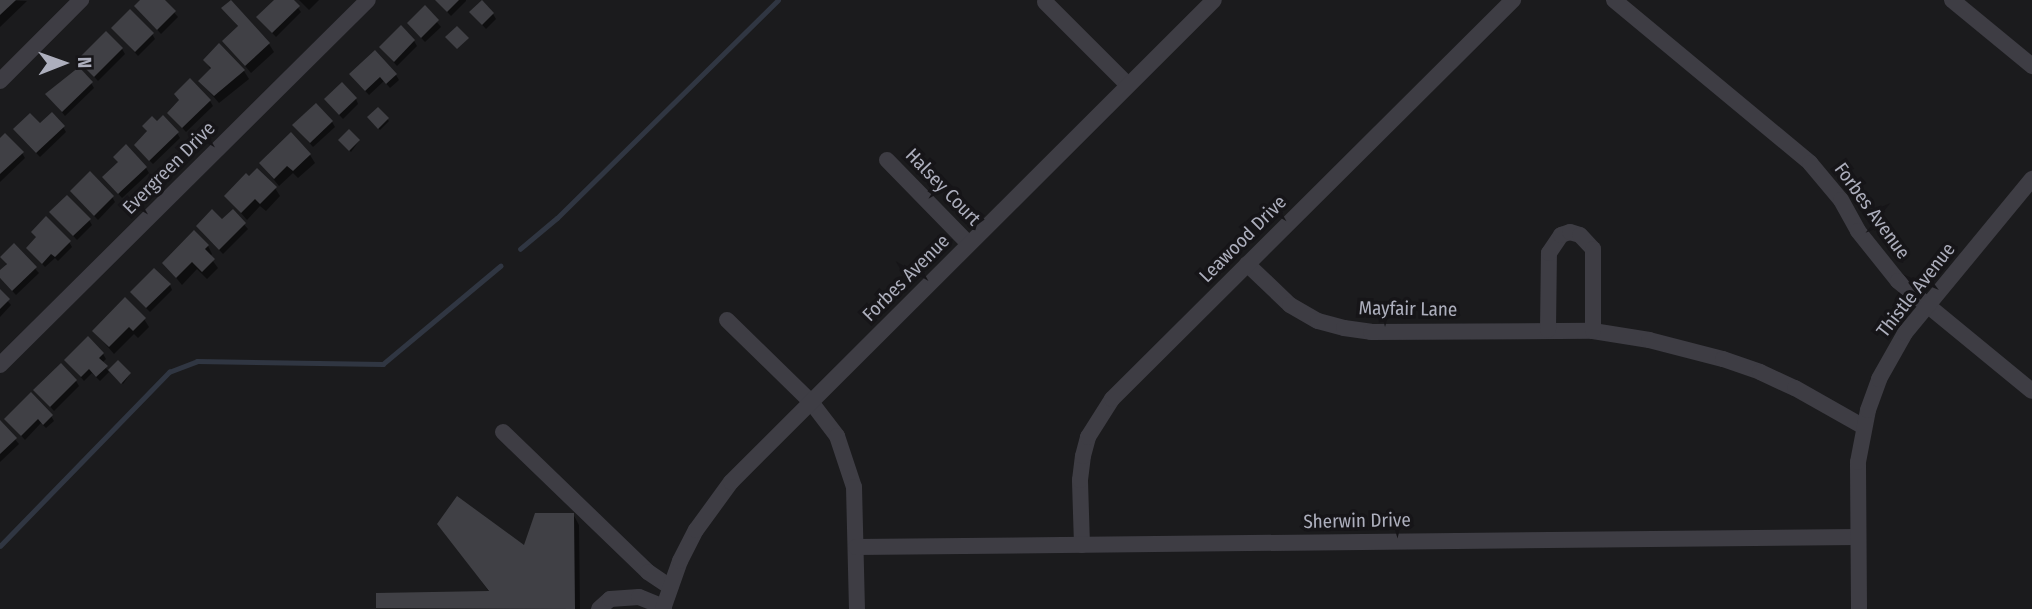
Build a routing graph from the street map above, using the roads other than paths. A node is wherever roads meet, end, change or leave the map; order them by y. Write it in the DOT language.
graph roads {
  1 [pos="81,0"];
  2 [pos="368,0"];
  3 [pos="1214,0"];
  4 [pos="1513,0"];
  5 [pos="1615,0"];
  6 [pos="1952,0"];
  7 [pos="1045,2"];
  8 [pos="2032,66"];
  9 [pos="0,80"];
  10 [pos="1128,85"];
  11 [pos="887,160"];
  12 [pos="2032,180"];
  13 [pos="969,244"];
  14 [pos="1247,264"];
  15 [pos="1927,306"];
  16 [pos="727,320"];
  17 [pos="1548,330"];
  18 [pos="1593,331"];
  19 [pos="0,366"];
  20 [pos="2032,391"];
  21 [pos="811,402"];
  22 [pos="1864,426"];
  23 [pos="503,432"];
  24 [pos="1858,537"];
  25 [pos="1082,545"];
  26 [pos="856,547"];
  27 [pos="670,587"];
  28 [pos="663,608"];
  29 [pos="599,609"];
  30 [pos="857,609"];
  31 [pos="1859,609"];
  1 -- 9 [label="street"];
  2 -- 19 [label="street, Evergreen Drive"];
  3 -- 10 [label="street, Forbes Avenue"];
  4 -- 14 [label="street, Leawood Drive"];
  5 -- 15 [label="street, Forbes Avenue"];
  6 -- 8 [label="street"];
  7 -- 10 [label="street"];
  10 -- 13 [label="street, Forbes Avenue"];
  11 -- 13 [label="street, Halsey Court"];
  12 -- 15 [label="street, Thistle Avenue"];
  13 -- 21 [label="street, Forbes Avenue"];
  14 -- 17 [label="street, Mayfair Lane"];
  14 -- 25 [label="street, Leawood Drive"];
  15 -- 20 [label="street, Forbes Avenue"];
  15 -- 22 [label="street, Thistle Avenue"];
  16 -- 21 [label="street"];
  17 -- 18 [label="street, Mayfair Lane"];
  17 -- 18 [label="street"];
  18 -- 22 [label="street, Mayfair Lane"];
  21 -- 26 [label="street"];
  21 -- 27 [label="street, Forbes Avenue"];
  22 -- 24 [label="street, Thistle Avenue"];
  23 -- 27 [label="street"];
  24 -- 25 [label="street, Sherwin Drive"];
  24 -- 31 [label="street, Thistle Avenue"];
  25 -- 26 [label="street, Sherwin Drive"];
  26 -- 30 [label="street"];
  27 -- 28 [label="street, Forbes Avenue"];
  28 -- 29 [label="street"];
}
